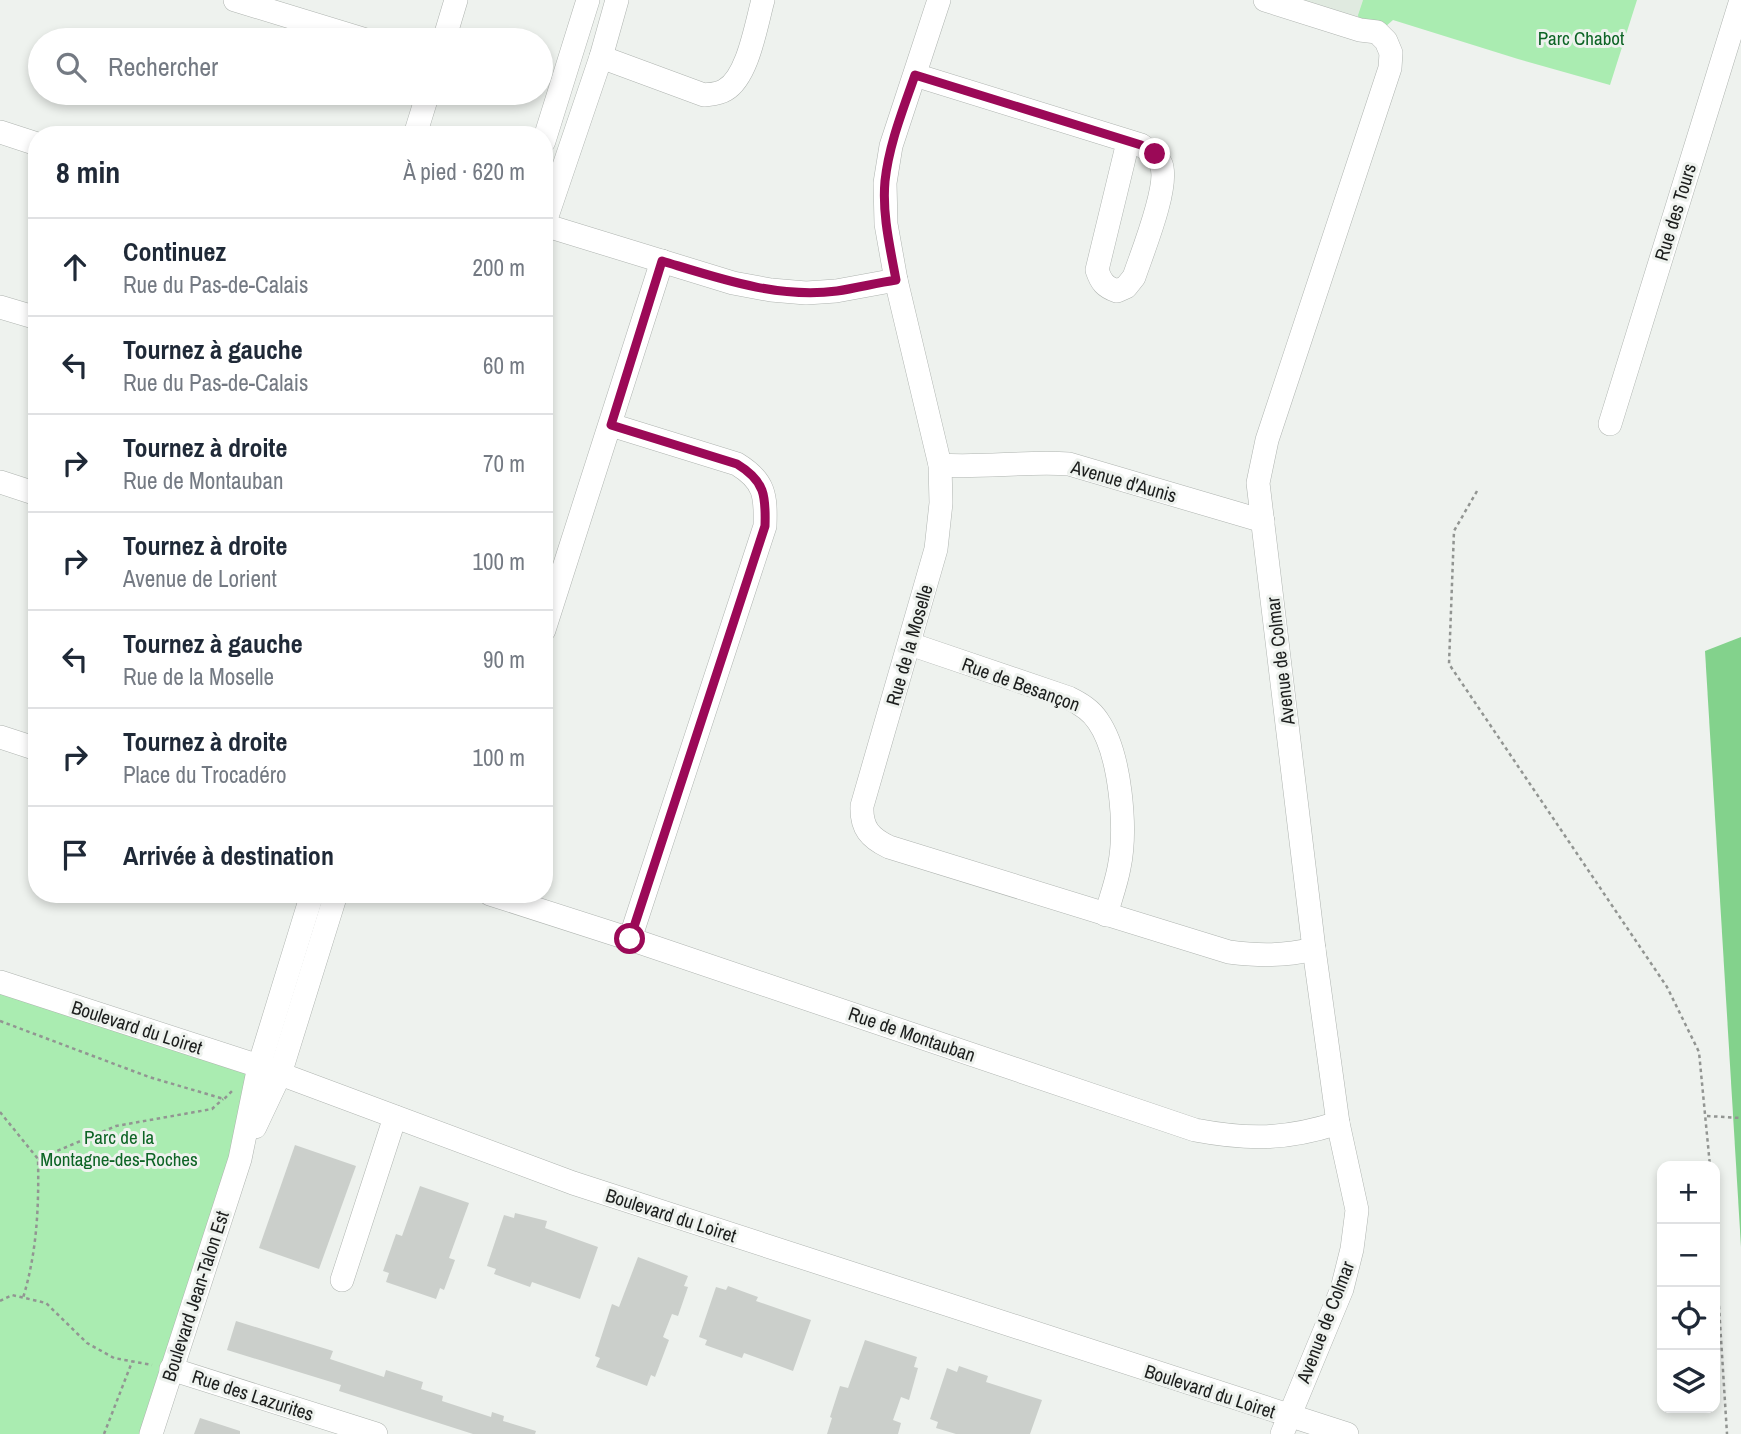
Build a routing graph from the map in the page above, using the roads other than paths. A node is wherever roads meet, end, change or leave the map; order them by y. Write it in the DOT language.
graph roads {
  1 [pos="235,0"];
  2 [pos="456,0"];
  3 [pos="588,0"];
  4 [pos="617,0"];
  5 [pos="763,0"];
  6 [pos="939,0"];
  7 [pos="1265,0"];
  8 [pos="1741,0"];
  9 [pos="327,28"];
  10 [pos="448,28"];
  11 [pos="601,57"];
  12 [pos="915,75"];
  13 [pos="424,105"];
  14 [pos="418,126"];
  15 [pos="549,126"];
  16 [pos="0,132"];
  17 [pos="28,141"];
  18 [pos="1128,142"];
  19 [pos="553,198"];
  20 [pos="553,228"];
  21 [pos="662,261"];
  22 [pos="896,280"];
  23 [pos="0,307"];
  24 [pos="28,315"];
  25 [pos="1610,424"];
  26 [pos="611,425"];
  27 [pos="940,466"];
  28 [pos="0,482"];
  29 [pos="28,491"];
  30 [pos="1263,521"];
  31 [pos="553,602"];
  32 [pos="909,644"];
  33 [pos="0,737"];
  34 [pos="28,746"];
  35 [pos="310,903"];
  36 [pos="333,903"];
  37 [pos="518,903"];
  38 [pos="1106,915"];
  39 [pos="630,939"];
  40 [pos="1314,949"];
  41 [pos="0,982"];
  42 [pos="269,1070"];
  43 [pos="395,1117"];
  44 [pos="1338,1123"];
  45 [pos="342,1280"];
  46 [pos="171,1369"];
  47 [pos="1285,1425"];
  48 [pos="151,1434"];
  49 [pos="376,1434"];
  50 [pos="1348,1434"];
  1 -- 9 [label="street"];
  2 -- 10 [label="street"];
  3 -- 15 [label="street"];
  4 -- 11 [label="street"];
  5 -- 11 [label="street"];
  6 -- 12 [label="street, Rue de la Moselle"];
  7 -- 30 [label="street, Avenue de Colmar"];
  8 -- 25 [label="street, Rue des Tours"];
  11 -- 19 [label="street"];
  12 -- 18 [label="street"];
  12 -- 22 [label="street, Rue de la Moselle"];
  13 -- 14 [label="street"];
  16 -- 17 [label="street"];
  18 -- 18 [label="street"];
  20 -- 21 [label="street"];
  21 -- 22 [label="street"];
  21 -- 26 [label="street"];
  22 -- 27 [label="street, Rue de la Moselle"];
  23 -- 24 [label="street"];
  26 -- 31 [label="street"];
  26 -- 39 [label="street"];
  27 -- 30 [label="street, Avenue d'Aunis"];
  27 -- 32 [label="street, Rue de la Moselle"];
  28 -- 29 [label="street"];
  30 -- 40 [label="street, Avenue de Colmar"];
  32 -- 38 [label="street, Rue de Besançon"];
  32 -- 38 [label="street, Rue de la Moselle"];
  33 -- 34 [label="street"];
  35 -- 42 [label="street, Boulevard Jean-Talon Est"];
  36 -- 42 [label="street, Boulevard Jean-Talon Est"];
  37 -- 39 [label="street, Rue de Montauban"];
  38 -- 40 [label="street, Rue de la Moselle"];
  39 -- 44 [label="street, Rue de Montauban"];
  40 -- 44 [label="street, Avenue de Colmar"];
  41 -- 42 [label="street, Boulevard du Loiret"];
  42 -- 43 [label="street, Boulevard du Loiret"];
  42 -- 46 [label="street, Boulevard Jean-Talon Est"];
  43 -- 45 [label="street"];
  43 -- 47 [label="street, Boulevard du Loiret"];
  44 -- 47 [label="street, Avenue de Colmar"];
  46 -- 48 [label="street, Boulevard Jean-Talon Est"];
  46 -- 49 [label="street, Rue des Lazurites"];
  47 -- 50 [label="street, Boulevard du Loiret"];
}
